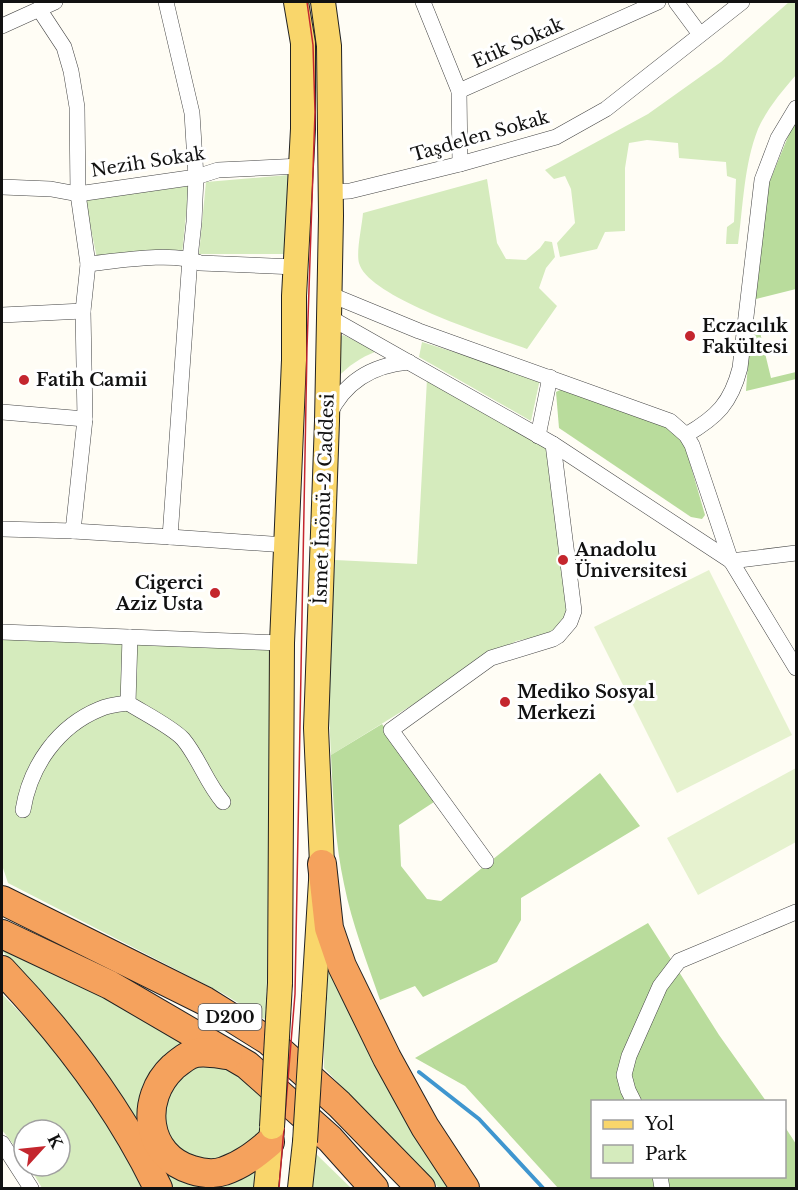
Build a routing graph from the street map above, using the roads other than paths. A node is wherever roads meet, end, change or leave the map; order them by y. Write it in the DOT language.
graph roads {
  1 [pos="55,2"];
  2 [pos="166,2"];
  3 [pos="296,2"];
  4 [pos="323,2"];
  5 [pos="423,2"];
  6 [pos="658,2"];
  7 [pos="676,2"];
  8 [pos="742,2"];
  9 [pos="39,9"];
  10 [pos="2,26"];
  11 [pos="699,33"];
  12 [pos="459,90"];
  13 [pos="796,108"];
  14 [pos="460,164"];
  15 [pos="301,166"];
  16 [pos="196,177"];
  17 [pos="2,187"];
  18 [pos="331,192"];
  19 [pos="78,194"];
  20 [pos="190,258"];
  21 [pos="88,264"];
  22 [pos="296,267"];
  23 [pos="329,305"];
  24 [pos="83,311"];
  25 [pos="2,315"];
  26 [pos="409,362"];
  27 [pos="550,377"];
  28 [pos="2,412"];
  29 [pos="85,419"];
  30 [pos="327,421"];
  31 [pos="686,435"];
  32 [pos="538,436"];
  33 [pos="553,444"];
  34 [pos="2,529"];
  35 [pos="73,531"];
  36 [pos="170,537"];
  37 [pos="285,545"];
  38 [pos="796,553"];
  39 [pos="731,561"];
  40 [pos="2,632"];
  41 [pos="130,637"];
  42 [pos="282,644"];
  43 [pos="796,668"];
  44 [pos="128,703"];
  45 [pos="222,802"];
  46 [pos="22,810"];
  47 [pos="486,861"];
  48 [pos="322,864"];
  49 [pos="2,900"];
  50 [pos="796,912"];
  51 [pos="2,934"];
  52 [pos="2,970"];
  53 [pos="231,1055"];
  54 [pos="633,1100"];
  55 [pos="271,1135"];
  56 [pos="2,1143"];
  57 [pos="32,1188"];
  58 [pos="158,1188"];
  59 [pos="266,1188"];
  60 [pos="300,1188"];
  61 [pos="374,1188"];
  62 [pos="421,1188"];
  63 [pos="465,1188"];
  1 -- 9 [label="street"];
  2 -- 16 [label="street"];
  3 -- 15 [label="main road, İsmet İnönü-2 Caddesi"];
  4 -- 18 [label="main road, İsmet İnönü-2 Caddesi"];
  5 -- 12 [label="street"];
  6 -- 12 [label="street, Etik Sokak"];
  7 -- 11 [label="street"];
  8 -- 11 [label="street, Taşdelen Sokak"];
  9 -- 10 [label="street"];
  9 -- 19 [label="street"];
  11 -- 14 [label="street, Taşdelen Sokak"];
  12 -- 14 [label="street"];
  13 -- 31 [label="street"];
  14 -- 18 [label="street, Taşdelen Sokak"];
  15 -- 16 [label="street, Nezih Sokak"];
  15 -- 22 [label="main road, İsmet İnönü-2 Caddesi"];
  16 -- 19 [label="street, Nezih Sokak"];
  16 -- 20 [label="street"];
  17 -- 19 [label="street, Nezih Sokak"];
  18 -- 23 [label="main road, İsmet İnönü-2 Caddesi"];
  19 -- 21 [label="street"];
  20 -- 21 [label="street"];
  20 -- 22 [label="street"];
  20 -- 36 [label="street"];
  21 -- 24 [label="street"];
  22 -- 37 [label="main road, İsmet İnönü-2 Caddesi"];
  23 -- 26 [label="street"];
  23 -- 27 [label="street"];
  23 -- 30 [label="main road, İsmet İnönü-2 Caddesi"];
  24 -- 25 [label="street"];
  24 -- 29 [label="street"];
  26 -- 30 [label="street"];
  26 -- 32 [label="street"];
  27 -- 31 [label="street"];
  27 -- 32 [label="street"];
  28 -- 29 [label="street"];
  29 -- 35 [label="street"];
  30 -- 48 [label="main road, İsmet İnönü-2 Caddesi"];
  31 -- 39 [label="street"];
  32 -- 33 [label="street"];
  33 -- 39 [label="street"];
  33 -- 47 [label="street"];
  34 -- 35 [label="street"];
  35 -- 36 [label="street"];
  36 -- 37 [label="street"];
  37 -- 42 [label="main road, İsmet İnönü-2 Caddesi"];
  38 -- 39 [label="street"];
  39 -- 43 [label="street"];
  40 -- 41 [label="street"];
  41 -- 42 [label="street"];
  41 -- 44 [label="street"];
  42 -- 55 [label="main road, İsmet İnönü-2 Caddesi, bridge"];
  44 -- 45 [label="street"];
  44 -- 46 [label="street"];
  48 -- 60 [label="main road, İsmet İnönü-2 Caddesi, bridge"];
  48 -- 63 [label="highway"];
  49 -- 62 [label="highway, D200"];
  50 -- 54 [label="street"];
  51 -- 53 [label="highway, D200"];
  52 -- 58 [label="highway"];
  53 -- 55 [label="highway"];
  53 -- 61 [label="highway, D200"];
  55 -- 59 [label="main road, İsmet İnönü-2 Caddesi"];
  56 -- 57 [label="street"];
}
